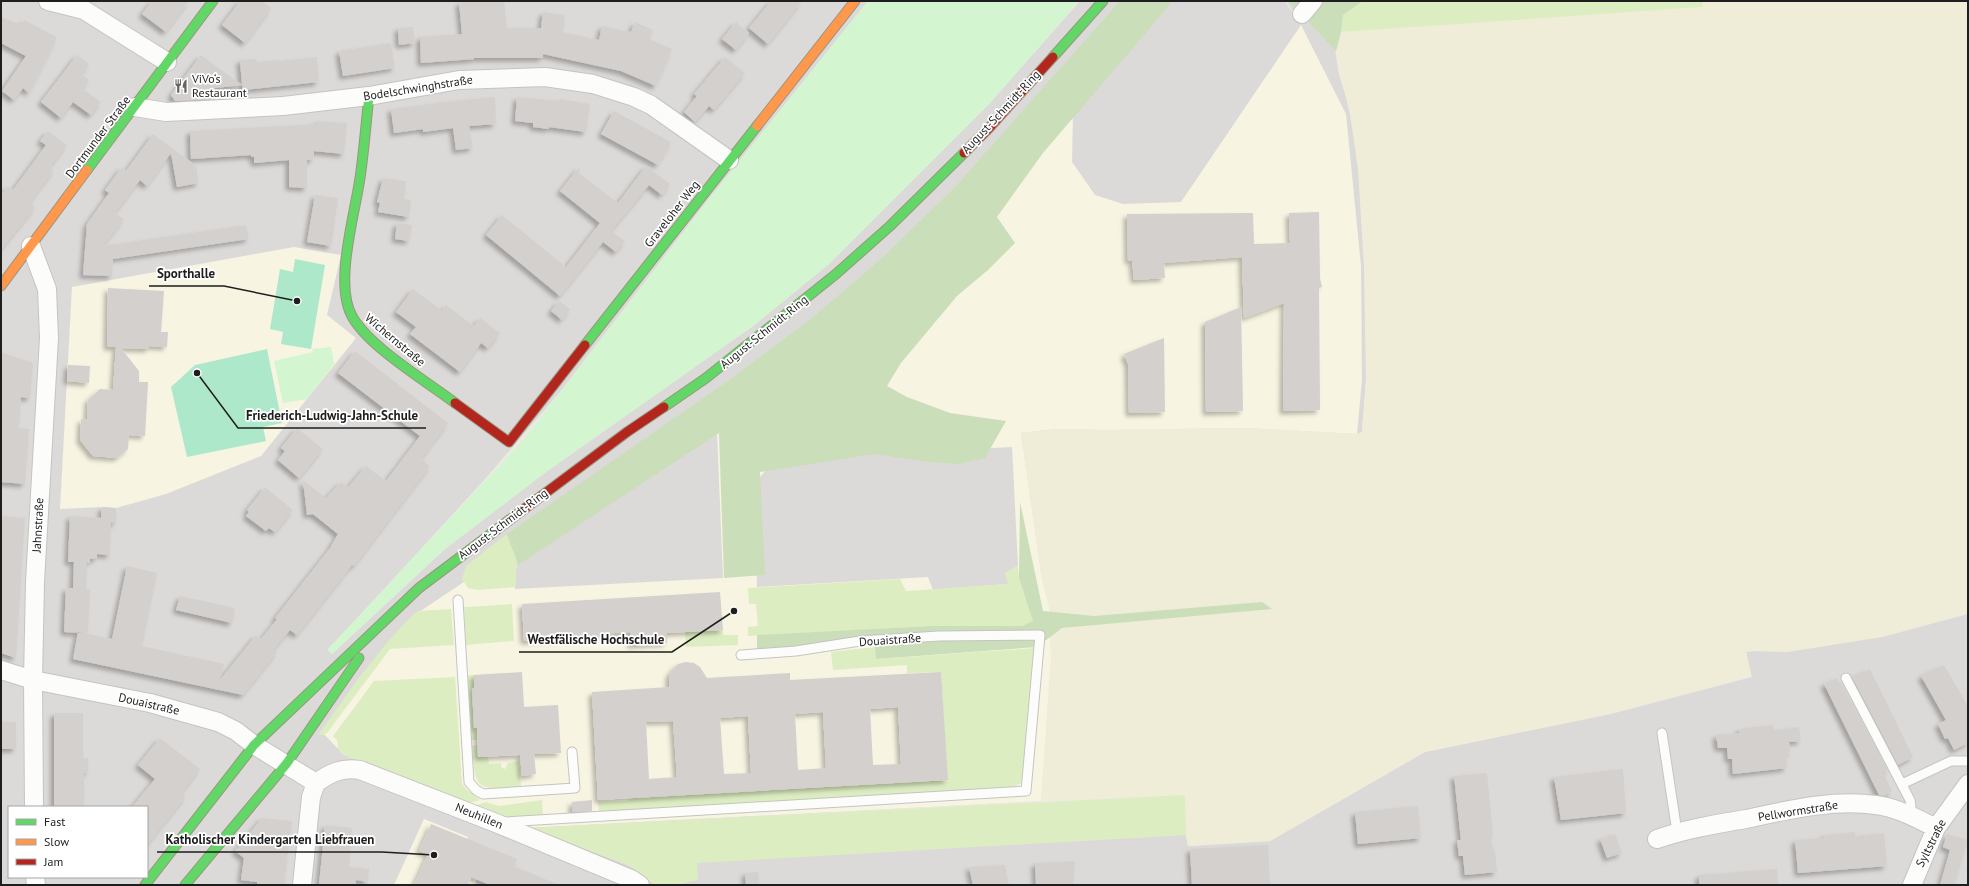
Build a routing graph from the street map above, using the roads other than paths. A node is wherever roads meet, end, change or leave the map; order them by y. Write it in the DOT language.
graph roads {
  1 [pos="48,1"];
  2 [pos="213,1"];
  3 [pos="855,1"];
  4 [pos="1103,1"];
  5 [pos="167,62"];
  6 [pos="369,96"];
  7 [pos="135,107"];
  8 [pos="729,160"];
  9 [pos="31,246"];
  10 [pos="1,286"];
  11 [pos="510,442"];
  12 [pos="458,600"];
  13 [pos="386,619"];
  14 [pos="740,655"];
  15 [pos="1,670"];
  16 [pos="1846,678"];
  17 [pos="33,680"];
  18 [pos="1662,733"];
  19 [pos="254,745"];
  20 [pos="572,752"];
  21 [pos="1968,761"];
  22 [pos="286,763"];
  23 [pos="316,783"];
  24 [pos="1902,784"];
  25 [pos="1968,784"];
  26 [pos="34,806"];
  27 [pos="1909,814"];
  28 [pos="496,823"];
  29 [pos="1936,828"];
  30 [pos="1677,832"];
  31 [pos="1657,839"];
  32 [pos="145,885"];
  33 [pos="185,885"];
  34 [pos="302,885"];
  35 [pos="640,885"];
  36 [pos="1912,885"];
  1 -- 5 [label="street"];
  2 -- 5 [label="main road, Dortmunder Straße"];
  3 -- 8 [label="main road, Graveloher Weg"];
  4 -- 13 [label="main road, August-Schmidt-Ring"];
  5 -- 7 [label="main road, Dortmunder Straße"];
  6 -- 7 [label="street, Bodelschwinghstraße"];
  6 -- 8 [label="street, Bodelschwinghstraße"];
  6 -- 11 [label="main road, Wichernstraße"];
  7 -- 9 [label="main road, Dortmunder Straße"];
  8 -- 11 [label="main road, Graveloher Weg"];
  9 -- 10 [label="main road, Dortmunder Straße"];
  9 -- 17 [label="street, Jahnstraße"];
  12 -- 20 [label="lane"];
  13 -- 19 [label="main road, August-Schmidt-Ring"];
  13 -- 22 [label="main road, August-Schmidt-Ring"];
  14 -- 28 [label="lane, Douaistraße"];
  15 -- 17 [label="street, Douaistraße"];
  16 -- 24 [label="lane"];
  17 -- 19 [label="street, Douaistraße"];
  17 -- 26 [label="street, Jahnstraße"];
  18 -- 30 [label="lane"];
  19 -- 22 [label="street, Douaistraße"];
  19 -- 32 [label="main road, August-Schmidt-Ring"];
  21 -- 24 [label="lane"];
  22 -- 23 [label="street, Douaistraße"];
  22 -- 33 [label="main road, August-Schmidt-Ring"];
  23 -- 28 [label="street, Neuhillen"];
  23 -- 34 [label="street"];
  24 -- 27 [label="lane"];
  25 -- 29 [label="street, Syltstraße"];
  27 -- 29 [label="street, Pellwormstraße"];
  27 -- 30 [label="street, Pellwormstraße"];
  28 -- 35 [label="street, Neuhillen"];
  29 -- 36 [label="street, Syltstraße"];
  30 -- 31 [label="street, Pellwormstraße"];
}
